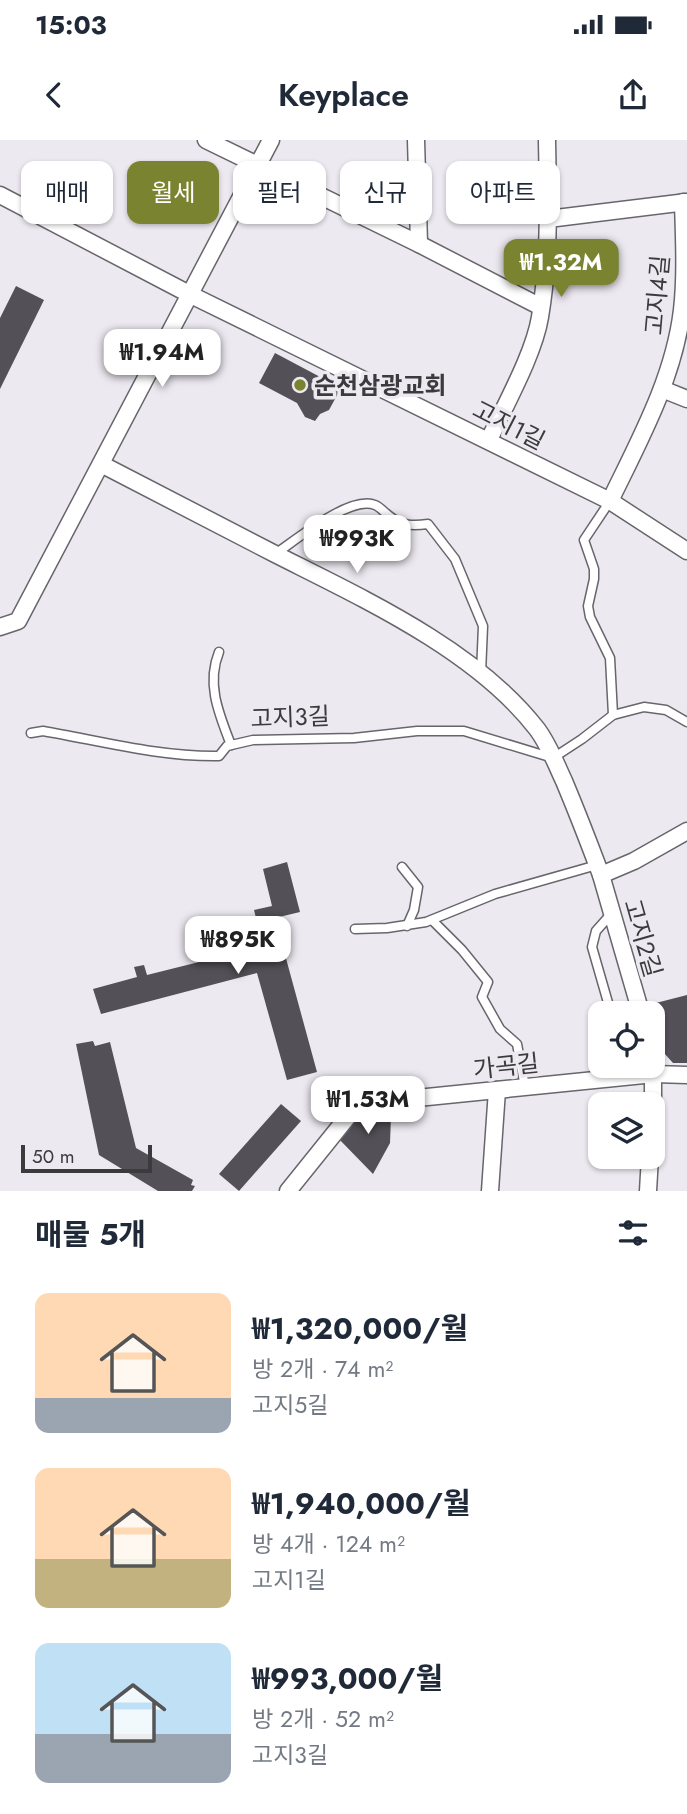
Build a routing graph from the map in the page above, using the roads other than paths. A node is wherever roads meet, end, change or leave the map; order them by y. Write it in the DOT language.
graph roads {
  1 [pos="205,140"];
  2 [pos="271,140"];
  3 [pos="416,140"];
  4 [pos="547,140"];
  5 [pos="248,161"];
  6 [pos="260,161"];
  7 [pos="547,161"];
  8 [pos="0,195"];
  9 [pos="326,199"];
  10 [pos="685,202"];
  11 [pos="233,214"];
  12 [pos="560,218"];
  13 [pos="548,224"];
  14 [pos="419,244"];
  15 [pos="191,295"];
  16 [pos="541,307"];
  17 [pos="662,389"];
  18 [pos="687,399"];
  19 [pos="489,440"];
  20 [pos="101,464"];
  21 [pos="610,502"];
  22 [pos="687,551"];
  23 [pos="275,554"];
  24 [pos="0,627"];
  25 [pos="219,652"];
  26 [pos="481,673"];
  27 [pos="613,715"];
  28 [pos="687,722"];
  29 [pos="31,733"];
  30 [pos="231,744"];
  31 [pos="553,758"];
  32 [pos="687,831"];
  33 [pos="402,867"];
  34 [pos="599,870"];
  35 [pos="612,913"];
  36 [pos="432,920"];
  37 [pos="407,926"];
  38 [pos="355,929"];
  39 [pos="608,1001"];
  40 [pos="638,1001"];
  41 [pos="665,1072"];
  42 [pos="687,1075"];
  43 [pos="591,1078"];
  44 [pos="524,1087"];
  45 [pos="497,1090"];
  46 [pos="649,1169"];
  47 [pos="288,1191"];
  48 [pos="490,1191"];
  49 [pos="648,1191"];
  1 -- 5 [label="street"];
  2 -- 6 [label="street"];
  3 -- 14 [label="street"];
  4 -- 7 [label="street"];
  8 -- 15 [label="street, 고지1길"];
  9 -- 14 [label="street"];
  10 -- 12 [label="street, 고지4길"];
  10 -- 17 [label="street, 고지4길"];
  11 -- 15 [label="street"];
  13 -- 16 [label="street"];
  14 -- 16 [label="street"];
  15 -- 19 [label="street, 고지1길"];
  15 -- 20 [label="street"];
  16 -- 19 [label="street"];
  17 -- 18 [label="street"];
  17 -- 21 [label="street, 고지4길"];
  19 -- 21 [label="street, 고지1길"];
  20 -- 23 [label="street"];
  20 -- 24 [label="street"];
  21 -- 22 [label="street, 고지1길"];
  21 -- 27 [label="lane"];
  23 -- 26 [label="street"];
  23 -- 26 [label="lane"];
  25 -- 30 [label="lane"];
  26 -- 31 [label="street"];
  27 -- 28 [label="lane"];
  27 -- 31 [label="lane"];
  29 -- 30 [label="lane, 고지3길"];
  30 -- 31 [label="lane, 고지3길"];
  31 -- 34 [label="street, 고지2길"];
  32 -- 34 [label="street, 고지2길"];
  33 -- 37 [label="lane"];
  34 -- 35 [label="street, 고지2길"];
  34 -- 36 [label="lane"];
  35 -- 39 [label="lane"];
  35 -- 40 [label="street, 고지2길"];
  36 -- 37 [label="lane"];
  36 -- 44 [label="lane"];
  37 -- 38 [label="lane"];
  41 -- 42 [label="street, 가곡길"];
  43 -- 44 [label="street, 가곡길"];
  44 -- 45 [label="street, 가곡길"];
  45 -- 47 [label="street, 가곡길"];
  45 -- 48 [label="street"];
  46 -- 49 [label="street"];
}
